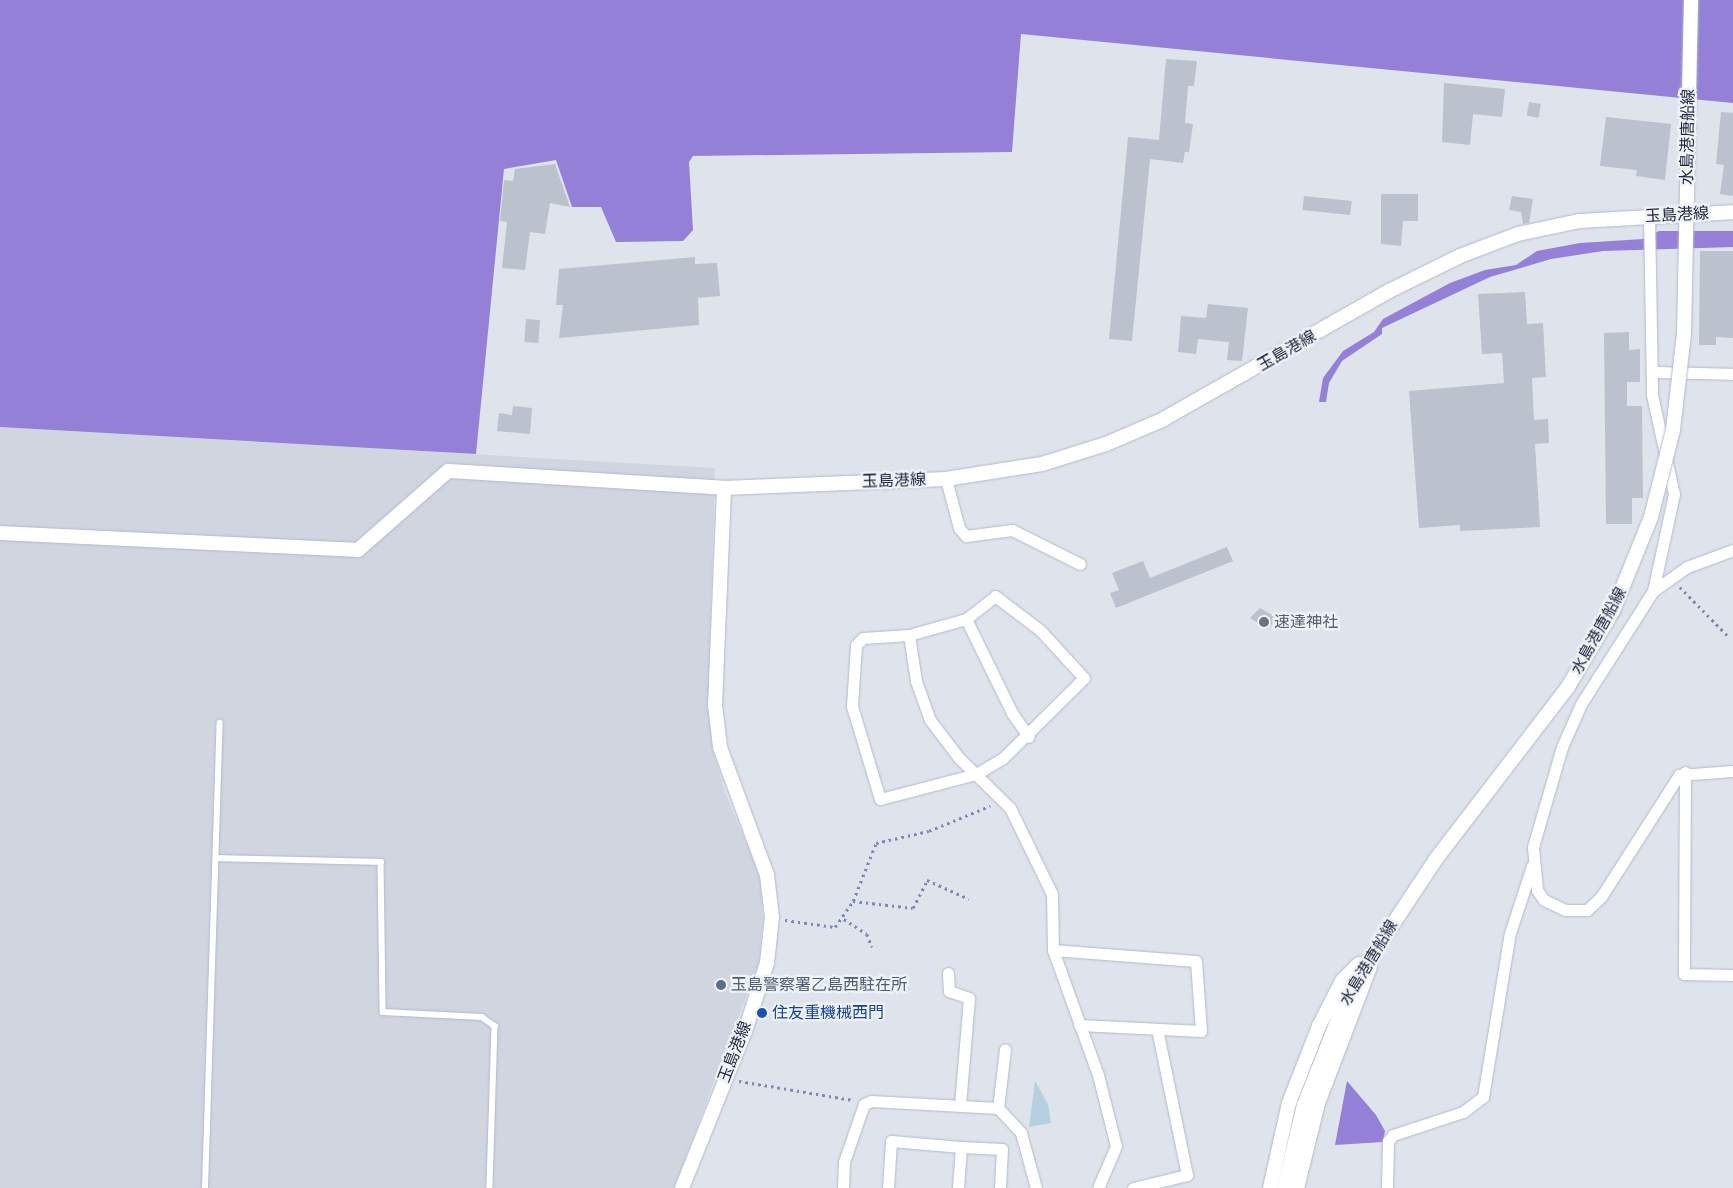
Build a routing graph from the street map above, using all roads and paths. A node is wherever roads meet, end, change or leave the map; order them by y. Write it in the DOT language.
graph roads {
  1 [pos="1691,0"];
  2 [pos="1733,212"];
  3 [pos="1649,216"];
  4 [pos="1652,372"];
  5 [pos="1733,374"];
  6 [pos="946,479"];
  7 [pos="724,488"];
  8 [pos="0,533"];
  9 [pos="1733,550"];
  10 [pos="1080,564"];
  11 [pos="1671,578"];
  12 [pos="1653,591"];
  13 [pos="966,619"];
  14 [pos="909,635"];
  15 [pos="1730,638"];
  16 [pos="220,723"];
  17 [pos="1029,737"];
  18 [pos="1733,771"];
  19 [pos="1685,772"];
  20 [pos="976,774"];
  21 [pos="1005,803"];
  22 [pos="216,858"];
  23 [pos="1532,864"];
  24 [pos="969,898"];
  25 [pos="853,901"];
  26 [pos="772,918"];
  27 [pos="844,919"];
  28 [pos="1375,947"];
  29 [pos="872,948"];
  30 [pos="1052,950"];
  31 [pos="948,973"];
  32 [pos="1733,975"];
  33 [pos="1078,1025"];
  34 [pos="1157,1029"];
  35 [pos="1004,1049"];
  36 [pos="725,1079"];
  37 [pos="864,1104"];
  38 [pos="960,1105"];
  39 [pos="998,1108"];
  40 [pos="961,1147"];
  41 [pos="205,1188"];
  42 [pos="490,1188"];
  43 [pos="682,1188"];
  44 [pos="843,1188"];
  45 [pos="888,1188"];
  46 [pos="958,1188"];
  47 [pos="1000,1188"];
  48 [pos="1036,1188"];
  49 [pos="1098,1188"];
  50 [pos="1133,1188"];
  51 [pos="1270,1188"];
  52 [pos="1284,1188"];
  53 [pos="1297,1188"];
  54 [pos="1386,1188"];
  1 -- 28 [label="main road, 水島港唐船線, bridge"];
  2 -- 3 [label="main road, 玉島港線"];
  3 -- 4 [label="street"];
  3 -- 6 [label="main road, 玉島港線"];
  4 -- 5 [label="street"];
  4 -- 12 [label="street"];
  6 -- 7 [label="main road, 玉島港線"];
  6 -- 10 [label="street"];
  7 -- 8 [label="main road"];
  7 -- 26 [label="main road, 玉島港線"];
  9 -- 11 [label="street"];
  11 -- 12 [label="street"];
  11 -- 15 [label="path"];
  12 -- 23 [label="street"];
  13 -- 14 [label="street"];
  13 -- 17 [label="street"];
  13 -- 17 [label="street"];
  14 -- 20 [label="street"];
  14 -- 20 [label="street"];
  16 -- 22 [label="lane"];
  17 -- 20 [label="street"];
  18 -- 19 [label="street"];
  19 -- 23 [label="street"];
  19 -- 32 [label="street"];
  20 -- 21 [label="street"];
  21 -- 25 [label="path"];
  21 -- 30 [label="street"];
  22 -- 41 [label="lane"];
  22 -- 42 [label="lane"];
  23 -- 54 [label="street"];
  24 -- 25 [label="path"];
  25 -- 27 [label="path"];
  26 -- 27 [label="path"];
  26 -- 36 [label="main road, 玉島港線"];
  27 -- 29 [label="path"];
  28 -- 51 [label="main road"];
  28 -- 52 [label="main road, 水島港唐船線"];
  28 -- 53 [label="main road"];
  30 -- 33 [label="street"];
  30 -- 34 [label="street"];
  31 -- 38 [label="street"];
  33 -- 34 [label="street"];
  33 -- 49 [label="street"];
  34 -- 50 [label="street"];
  35 -- 39 [label="street"];
  36 -- 37 [label="path"];
  36 -- 43 [label="main road, 玉島港線"];
  37 -- 38 [label="street"];
  37 -- 44 [label="street"];
  38 -- 39 [label="street"];
  39 -- 48 [label="street"];
  40 -- 45 [label="street"];
  40 -- 46 [label="street"];
  40 -- 47 [label="street"];
}
